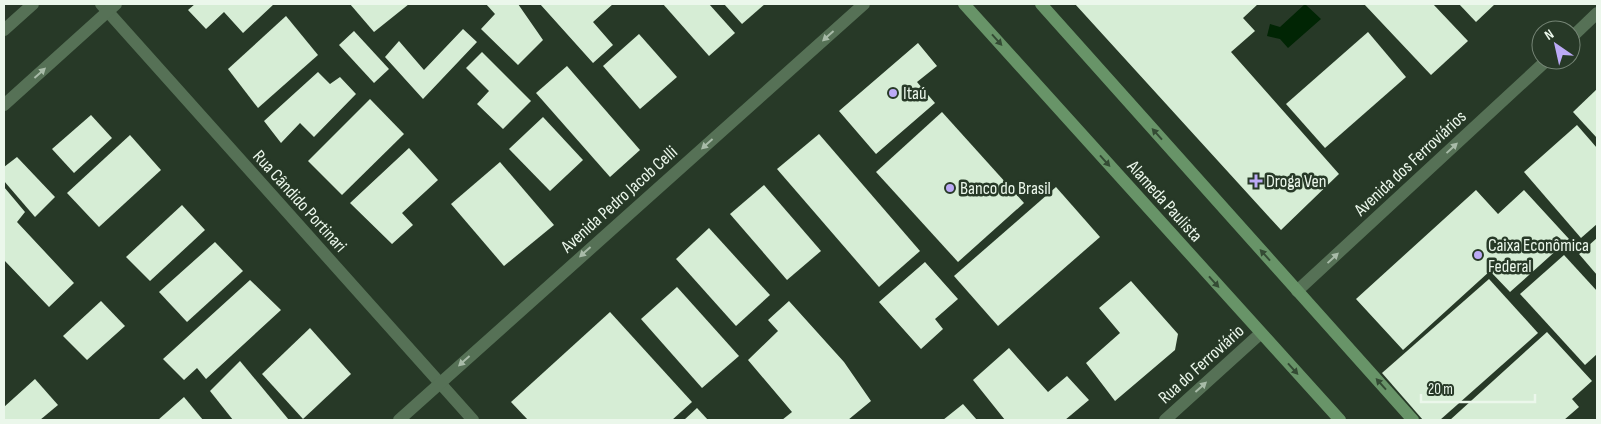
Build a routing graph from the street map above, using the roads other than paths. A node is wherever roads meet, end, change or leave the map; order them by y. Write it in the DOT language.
graph roads {
  1 [pos="33,4"];
  2 [pos="864,4"];
  3 [pos="964,4"];
  4 [pos="1041,4"];
  5 [pos="108,6"];
  6 [pos="1597,13"];
  7 [pos="1581,28"];
  8 [pos="4,30"];
  9 [pos="1536,70"];
  10 [pos="4,105"];
  11 [pos="1297,291"];
  12 [pos="1261,333"];
  13 [pos="439,383"];
  14 [pos="398,420"];
  15 [pos="473,420"];
  16 [pos="1165,420"];
  17 [pos="1340,420"];
  18 [pos="1414,420"];
  1 -- 8 [label="street"];
  2 -- 13 [label="street, Avenida Pedro Jacob Celli, one-way"];
  3 -- 12 [label="main road, Alameda Paulista, one-way"];
  11 -- 4 [label="main road, one-way"];
  10 -- 5 [label="street, one-way"];
  5 -- 13 [label="street, Rua Cândido Portinari"];
  6 -- 7 [label="street"];
  11 -- 9 [label="street, Avenida dos Ferroviários, one-way"];
  18 -- 11 [label="main road, one-way"];
  16 -- 12 [label="street, Rua do Ferroviário, one-way"];
  12 -- 17 [label="main road, Alameda Paulista, one-way"];
  13 -- 14 [label="street, Avenida Pedro Jacob Celli"];
  13 -- 15 [label="street, Rua Cândido Portinari"];
}
